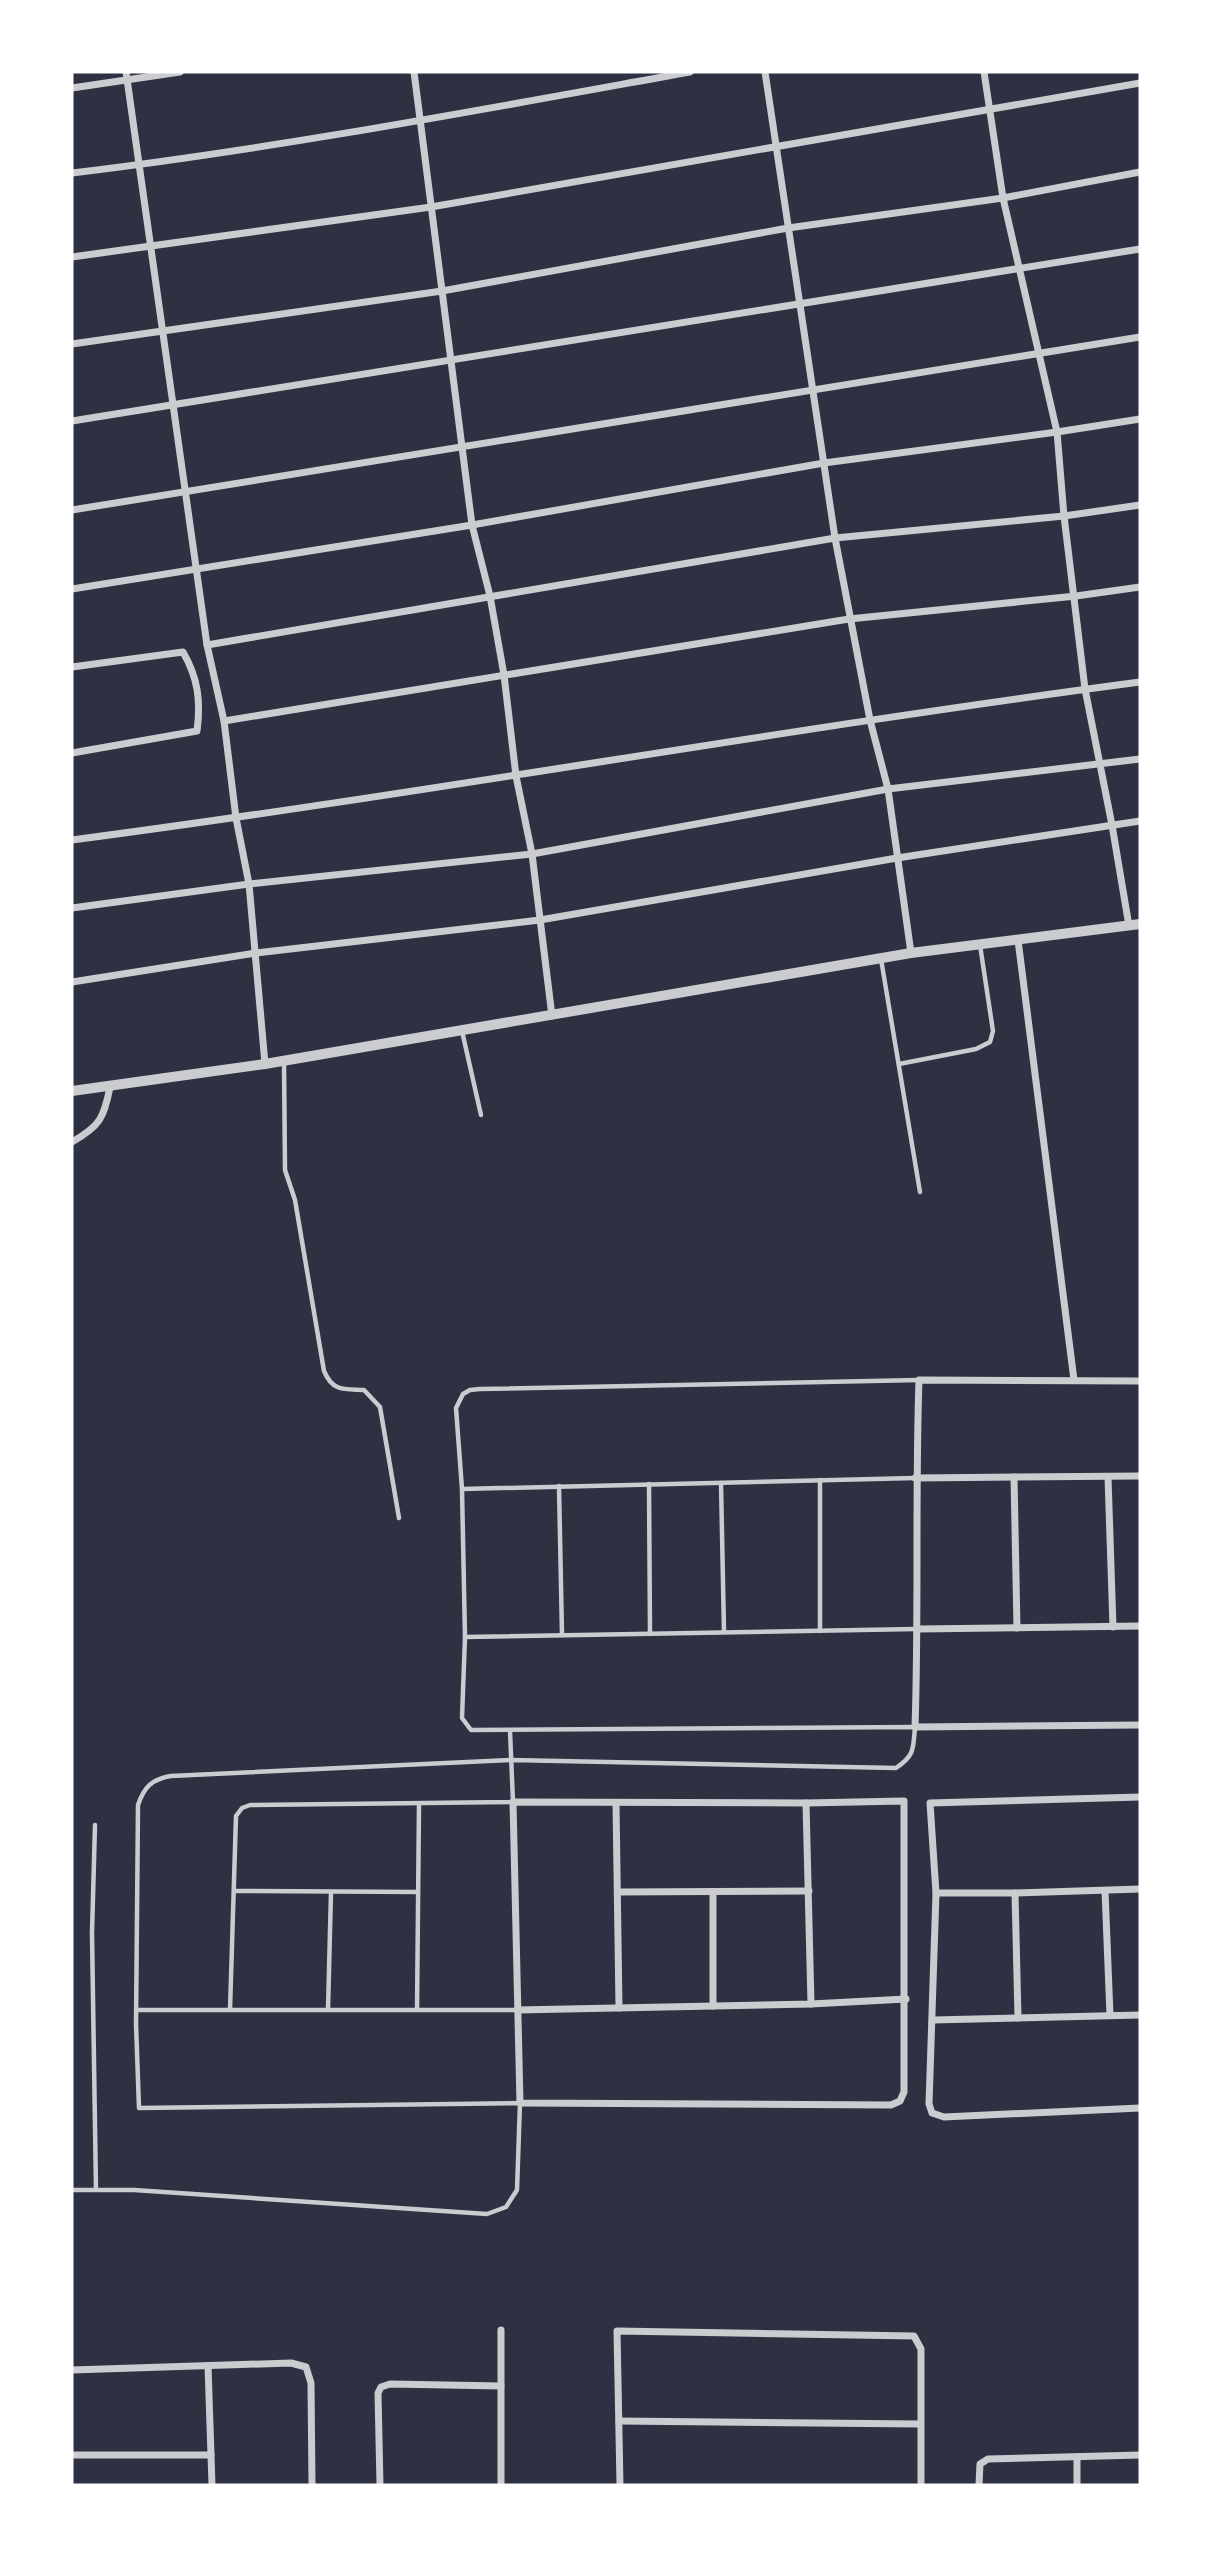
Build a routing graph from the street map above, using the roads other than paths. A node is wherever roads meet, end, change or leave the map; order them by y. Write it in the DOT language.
graph roads {
  1 [pos="180,72"];
  2 [pos="414,72"];
  3 [pos="690,72"];
  4 [pos="765,72"];
  5 [pos="984,72"];
  6 [pos="127,76"];
  7 [pos="1140,83"];
  8 [pos="72,88"];
  9 [pos="989,111"];
  10 [pos="420,120"];
  11 [pos="776,146"];
  12 [pos="139,165"];
  13 [pos="1140,172"];
  14 [pos="72,173"];
  15 [pos="1003,198"];
  16 [pos="431,207"];
  17 [pos="788,228"];
  18 [pos="151,247"];
  19 [pos="1140,250"];
  20 [pos="72,257"];
  21 [pos="1020,269"];
  22 [pos="442,291"];
  23 [pos="800,304"];
  24 [pos="163,331"];
  25 [pos="1140,337"];
  26 [pos="72,344"];
  27 [pos="1039,353"];
  28 [pos="451,360"];
  29 [pos="813,390"];
  30 [pos="173,404"];
  31 [pos="1140,419"];
  32 [pos="72,421"];
  33 [pos="1057,432"];
  34 [pos="462,447"];
  35 [pos="824,463"];
  36 [pos="185,492"];
  37 [pos="1140,505"];
  38 [pos="72,510"];
  39 [pos="1064,516"];
  40 [pos="472,526"];
  41 [pos="835,538"];
  42 [pos="196,569"];
  43 [pos="1140,587"];
  44 [pos="72,589"];
  45 [pos="490,596"];
  46 [pos="1076,596"];
  47 [pos="849,619"];
  48 [pos="207,645"];
  49 [pos="72,667"];
  50 [pos="504,675"];
  51 [pos="1140,682"];
  52 [pos="1085,689"];
  53 [pos="870,720"];
  54 [pos="224,721"];
  55 [pos="72,753"];
  56 [pos="1140,759"];
  57 [pos="1101,765"];
  58 [pos="516,776"];
  59 [pos="888,789"];
  60 [pos="236,818"];
  61 [pos="1140,821"];
  62 [pos="1112,825"];
  63 [pos="72,840"];
  64 [pos="532,854"];
  65 [pos="897,858"];
  66 [pos="248,884"];
  67 [pos="72,908"];
  68 [pos="540,920"];
  69 [pos="1135,925"];
  70 [pos="1018,940"];
  71 [pos="979,944"];
  72 [pos="256,953"];
  73 [pos="911,953"];
  74 [pos="881,958"];
  75 [pos="72,982"];
  76 [pos="552,1016"];
  77 [pos="462,1030"];
  78 [pos="285,1061"];
  79 [pos="265,1064"];
  80 [pos="899,1064"];
  81 [pos="110,1087"];
  82 [pos="72,1091"];
  83 [pos="481,1115"];
  84 [pos="72,1142"];
  85 [pos="920,1192"];
  86 [pos="919,1380"];
  87 [pos="1074,1380"];
  88 [pos="1140,1381"];
  89 [pos="1108,1476"];
  90 [pos="1140,1476"];
  91 [pos="1014,1477"];
  92 [pos="915,1478"];
  93 [pos="820,1480"];
  94 [pos="721,1483"];
  95 [pos="649,1484"];
  96 [pos="559,1486"];
  97 [pos="462,1489"];
  98 [pos="399,1518"];
  99 [pos="1140,1626"];
  100 [pos="1113,1627"];
  101 [pos="1017,1628"];
  102 [pos="918,1629"];
  103 [pos="820,1631"];
  104 [pos="724,1632"];
  105 [pos="650,1634"];
  106 [pos="562,1635"];
  107 [pos="465,1637"];
  108 [pos="1140,1725"];
  109 [pos="915,1727"];
  110 [pos="510,1731"];
  111 [pos="511,1760"];
  112 [pos="1140,1797"];
  113 [pos="513,1802"];
  114 [pos="616,1803"];
  115 [pos="806,1803"];
  116 [pos="418,1804"];
  117 [pos="95,1825"];
  118 [pos="1140,1889"];
  119 [pos="234,1891"];
  120 [pos="809,1891"];
  121 [pos="1105,1891"];
  122 [pos="331,1892"];
  123 [pos="418,1892"];
  124 [pos="618,1892"];
  125 [pos="712,1892"];
  126 [pos="936,1893"];
  127 [pos="1016,1894"];
  128 [pos="906,1999"];
  129 [pos="811,2004"];
  130 [pos="713,2006"];
  131 [pos="619,2008"];
  132 [pos="137,2010"];
  133 [pos="230,2010"];
  134 [pos="328,2010"];
  135 [pos="417,2010"];
  136 [pos="517,2010"];
  137 [pos="1110,2015"];
  138 [pos="1140,2015"];
  139 [pos="1018,2018"];
  140 [pos="933,2020"];
  141 [pos="520,2104"];
  142 [pos="1140,2108"];
  143 [pos="72,2190"];
  144 [pos="96,2190"];
  145 [pos="501,2330"];
  146 [pos="208,2366"];
  147 [pos="72,2370"];
  148 [pos="501,2386"];
  149 [pos="619,2421"];
  150 [pos="920,2424"];
  151 [pos="72,2455"];
  152 [pos="211,2455"];
  153 [pos="1140,2455"];
  154 [pos="1077,2456"];
  155 [pos="212,2485"];
  156 [pos="312,2485"];
  157 [pos="380,2485"];
  158 [pos="501,2485"];
  159 [pos="620,2485"];
  160 [pos="921,2485"];
  161 [pos="979,2485"];
  162 [pos="1077,2485"];
  1 -- 6 [label="street"];
  2 -- 10 [label="street"];
  3 -- 10 [label="street"];
  4 -- 11 [label="street"];
  5 -- 9 [label="street"];
  6 -- 8 [label="street"];
  6 -- 12 [label="street"];
  7 -- 9 [label="street"];
  9 -- 11 [label="street"];
  9 -- 15 [label="street"];
  10 -- 12 [label="street"];
  10 -- 16 [label="street"];
  11 -- 16 [label="street"];
  11 -- 17 [label="street"];
  12 -- 14 [label="street"];
  12 -- 18 [label="street"];
  13 -- 15 [label="street"];
  15 -- 17 [label="street"];
  15 -- 21 [label="street"];
  16 -- 18 [label="street"];
  16 -- 22 [label="street"];
  17 -- 22 [label="street"];
  17 -- 23 [label="street"];
  18 -- 20 [label="street"];
  18 -- 24 [label="street"];
  19 -- 21 [label="street"];
  21 -- 23 [label="street"];
  21 -- 27 [label="street"];
  22 -- 24 [label="street"];
  22 -- 28 [label="street"];
  23 -- 28 [label="street"];
  23 -- 29 [label="street"];
  24 -- 26 [label="street"];
  24 -- 30 [label="street"];
  25 -- 27 [label="street"];
  27 -- 29 [label="street"];
  27 -- 33 [label="street"];
  28 -- 30 [label="street"];
  28 -- 34 [label="street"];
  29 -- 34 [label="street"];
  29 -- 35 [label="street"];
  30 -- 32 [label="street"];
  30 -- 36 [label="street"];
  31 -- 33 [label="street"];
  33 -- 35 [label="street"];
  33 -- 39 [label="street"];
  34 -- 36 [label="street"];
  34 -- 40 [label="street"];
  35 -- 40 [label="street"];
  35 -- 41 [label="street"];
  36 -- 38 [label="street"];
  36 -- 42 [label="street"];
  37 -- 39 [label="street"];
  39 -- 41 [label="street"];
  39 -- 46 [label="street"];
  40 -- 42 [label="street"];
  40 -- 45 [label="street"];
  41 -- 45 [label="street"];
  41 -- 47 [label="street"];
  42 -- 44 [label="street"];
  42 -- 48 [label="street"];
  43 -- 46 [label="street"];
  45 -- 48 [label="street"];
  45 -- 50 [label="street"];
  46 -- 47 [label="street"];
  46 -- 52 [label="street"];
  47 -- 50 [label="street"];
  47 -- 53 [label="street"];
  48 -- 54 [label="street"];
  49 -- 55 [label="street"];
  50 -- 54 [label="street"];
  50 -- 58 [label="street"];
  51 -- 52 [label="street"];
  52 -- 53 [label="street"];
  52 -- 57 [label="street"];
  53 -- 58 [label="street"];
  53 -- 59 [label="street"];
  54 -- 60 [label="street"];
  56 -- 57 [label="street"];
  57 -- 59 [label="street"];
  57 -- 62 [label="street"];
  58 -- 60 [label="street"];
  58 -- 64 [label="street"];
  59 -- 64 [label="street"];
  59 -- 65 [label="street"];
  60 -- 63 [label="street"];
  60 -- 66 [label="street"];
  61 -- 62 [label="street"];
  62 -- 65 [label="street"];
  62 -- 69 [label="street"];
  64 -- 66 [label="street"];
  64 -- 68 [label="street"];
  65 -- 68 [label="street"];
  65 -- 73 [label="street"];
  66 -- 67 [label="street"];
  66 -- 72 [label="street"];
  68 -- 72 [label="street"];
  68 -- 76 [label="street"];
  69 -- 70 [label="street"];
  70 -- 71 [label="street"];
  70 -- 87 [label="street"];
  71 -- 73 [label="street"];
  71 -- 80 [label="lane"];
  72 -- 75 [label="street"];
  72 -- 79 [label="street"];
  73 -- 74 [label="street"];
  74 -- 76 [label="street"];
  74 -- 80 [label="lane"];
  76 -- 77 [label="street"];
  77 -- 78 [label="street"];
  77 -- 83 [label="lane"];
  78 -- 79 [label="street"];
  78 -- 98 [label="lane"];
  79 -- 81 [label="street"];
  80 -- 85 [label="lane"];
  81 -- 82 [label="street"];
  81 -- 84 [label="street"];
  86 -- 87 [label="street"];
  86 -- 92 [label="street"];
  86 -- 97 [label="lane"];
  87 -- 88 [label="street"];
  89 -- 90 [label="street"];
  89 -- 91 [label="street"];
  89 -- 100 [label="street"];
  91 -- 92 [label="street"];
  91 -- 101 [label="street"];
  92 -- 93 [label="lane"];
  92 -- 102 [label="street"];
  93 -- 94 [label="lane"];
  93 -- 103 [label="lane"];
  94 -- 95 [label="lane"];
  94 -- 104 [label="lane"];
  95 -- 96 [label="lane"];
  95 -- 105 [label="lane"];
  96 -- 97 [label="lane"];
  96 -- 106 [label="lane"];
  97 -- 107 [label="lane"];
  99 -- 100 [label="street"];
  100 -- 101 [label="street"];
  101 -- 102 [label="street"];
  102 -- 103 [label="lane"];
  102 -- 109 [label="street"];
  103 -- 104 [label="lane"];
  104 -- 105 [label="lane"];
  105 -- 106 [label="lane"];
  106 -- 107 [label="lane"];
  107 -- 110 [label="lane"];
  108 -- 109 [label="street"];
  109 -- 110 [label="lane"];
  109 -- 111 [label="lane"];
  110 -- 111 [label="lane"];
  111 -- 113 [label="lane"];
  111 -- 132 [label="lane"];
  112 -- 126 [label="street"];
  113 -- 114 [label="street"];
  113 -- 116 [label="lane"];
  113 -- 136 [label="street"];
  114 -- 115 [label="street"];
  114 -- 124 [label="street"];
  115 -- 120 [label="street"];
  115 -- 128 [label="street"];
  116 -- 119 [label="lane"];
  116 -- 123 [label="lane"];
  117 -- 144 [label="lane"];
  118 -- 121 [label="street"];
  119 -- 122 [label="lane"];
  119 -- 133 [label="lane"];
  120 -- 125 [label="street"];
  120 -- 129 [label="street"];
  121 -- 127 [label="street"];
  121 -- 137 [label="street"];
  122 -- 123 [label="lane"];
  122 -- 134 [label="lane"];
  123 -- 135 [label="lane"];
  124 -- 125 [label="street"];
  124 -- 131 [label="street"];
  125 -- 130 [label="street"];
  126 -- 127 [label="street"];
  126 -- 140 [label="street"];
  127 -- 139 [label="street"];
  128 -- 129 [label="street"];
  128 -- 141 [label="street"];
  129 -- 130 [label="street"];
  130 -- 131 [label="street"];
  131 -- 136 [label="street"];
  132 -- 133 [label="lane"];
  132 -- 141 [label="lane"];
  133 -- 134 [label="lane"];
  134 -- 135 [label="lane"];
  135 -- 136 [label="lane"];
  136 -- 141 [label="street"];
  137 -- 138 [label="street"];
  137 -- 139 [label="street"];
  139 -- 140 [label="street"];
  140 -- 142 [label="street"];
  141 -- 144 [label="lane"];
  143 -- 144 [label="lane"];
  145 -- 148 [label="street"];
  146 -- 147 [label="street"];
  146 -- 152 [label="street"];
  146 -- 156 [label="street"];
  148 -- 157 [label="street"];
  148 -- 158 [label="street"];
  149 -- 150 [label="street"];
  149 -- 150 [label="street"];
  149 -- 159 [label="street"];
  150 -- 160 [label="street"];
  151 -- 152 [label="street"];
  152 -- 155 [label="street"];
  153 -- 154 [label="street"];
  154 -- 161 [label="street"];
  154 -- 162 [label="street"];
}
